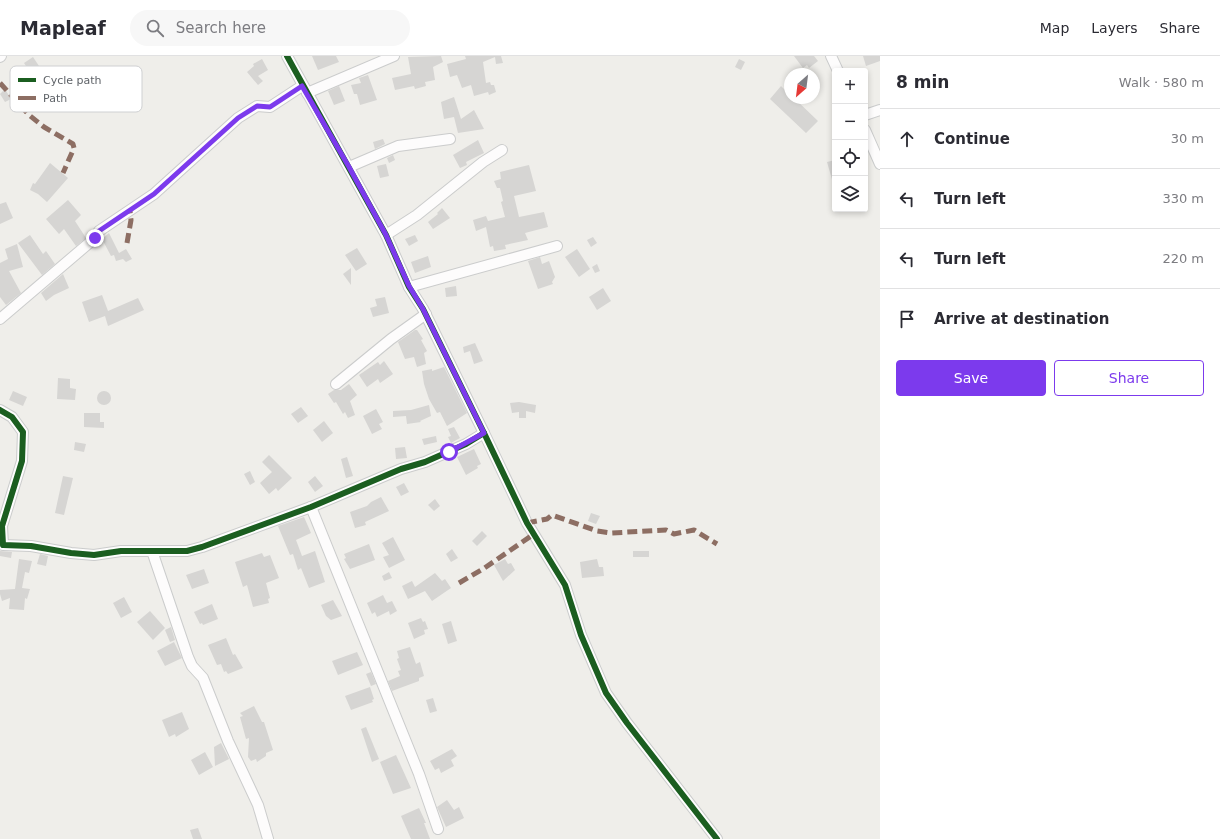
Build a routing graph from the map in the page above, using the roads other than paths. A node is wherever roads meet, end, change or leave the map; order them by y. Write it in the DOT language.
graph roads {
  1 [pos="287,56"];
  2 [pos="394,56"];
  3 [pos="831,56"];
  4 [pos="837,68"];
  5 [pos="305,89"];
  6 [pos="880,110"];
  7 [pos="868,114"];
  8 [pos="868,137"];
  9 [pos="450,139"];
  10 [pos="502,150"];
  11 [pos="880,164"];
  12 [pos="349,167"];
  13 [pos="386,235"];
  14 [pos="557,246"];
  15 [pos="409,286"];
  16 [pos="426,314"];
  17 [pos="0,319"];
  18 [pos="336,384"];
  19 [pos="0,410"];
  20 [pos="484,433"];
  21 [pos="312,507"];
  22 [pos="1,546"];
  23 [pos="152,551"];
  24 [pos="438,829"];
  25 [pos="268,839"];
  26 [pos="718,839"];
  1 -- 5 [label="street"];
  2 -- 5 [label="street"];
  3 -- 4 [label="street"];
  5 -- 12 [label="street"];
  5 -- 17 [label="street"];
  6 -- 7 [label="street"];
  8 -- 11 [label="street"];
  9 -- 12 [label="street"];
  10 -- 13 [label="street"];
  12 -- 13 [label="street"];
  13 -- 15 [label="street"];
  14 -- 15 [label="street"];
  15 -- 16 [label="street"];
  16 -- 18 [label="street"];
  16 -- 20 [label="street"];
  19 -- 22 [label="street"];
  20 -- 21 [label="street"];
  20 -- 26 [label="street"];
  21 -- 23 [label="street"];
  21 -- 24 [label="street"];
  22 -- 23 [label="street"];
  23 -- 25 [label="street"];
}
